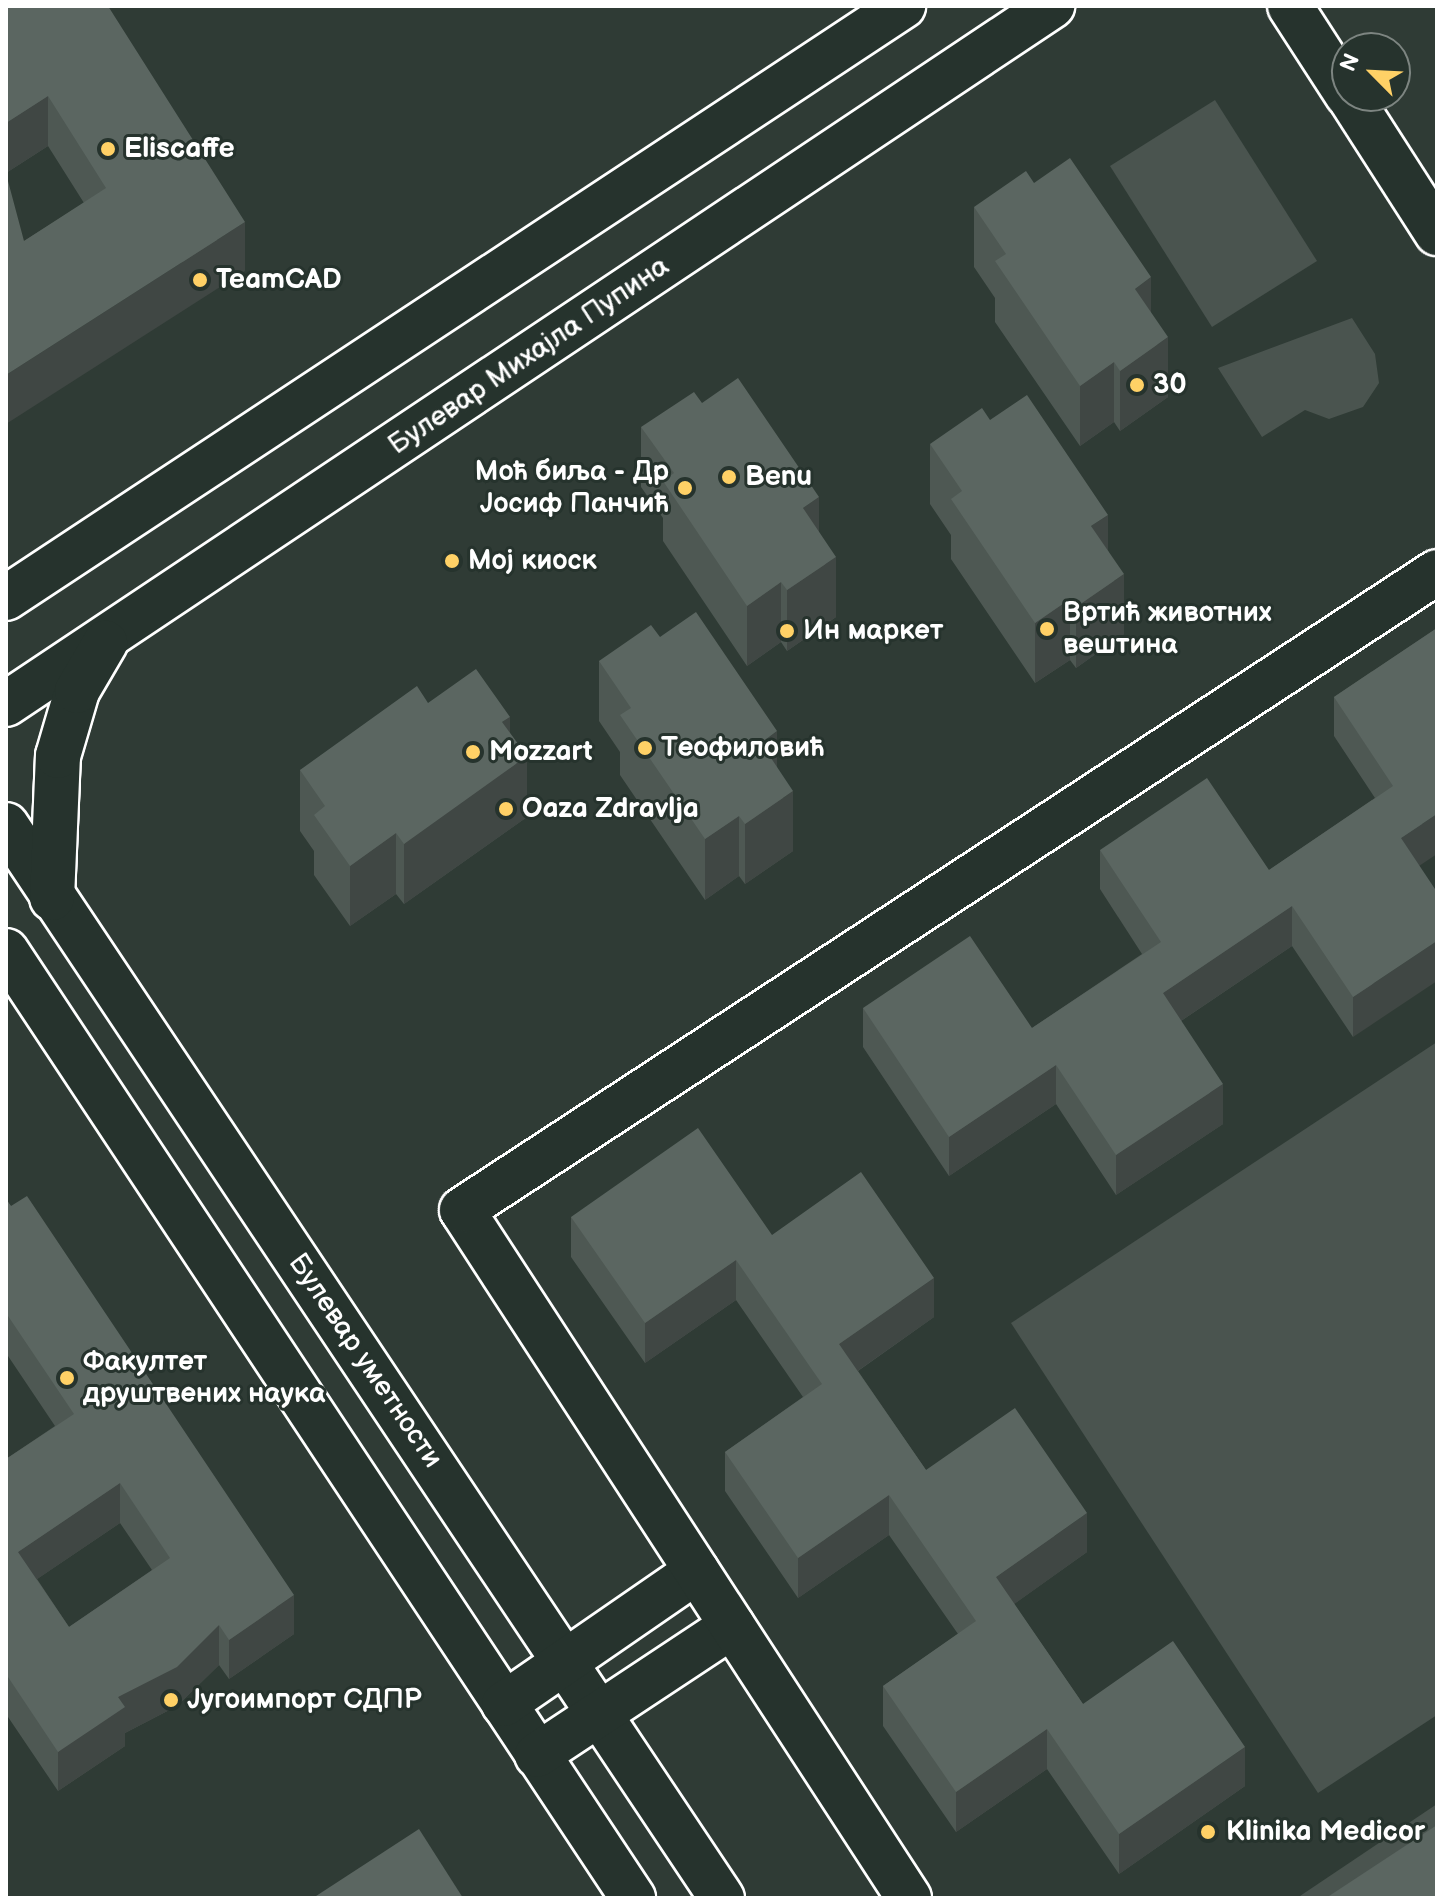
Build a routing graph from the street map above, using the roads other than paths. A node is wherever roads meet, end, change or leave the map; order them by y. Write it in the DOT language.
graph roads {
  1 [pos="903,6"];
  2 [pos="1052,6"];
  3 [pos="1290,6"];
  4 [pos="1331,69"];
  5 [pos="1359,112"];
  6 [pos="1437,233"];
  7 [pos="57,564"];
  8 [pos="6,569"];
  9 [pos="1437,572"];
  10 [pos="6,598"];
  11 [pos="109,636"];
  12 [pos="6,704"];
  13 [pos="6,825"];
  14 [pos="52,898"];
  15 [pos="6,951"];
  16 [pos="697,1571"];
  17 [pos="732,1626"];
  18 [pos="566,1662"];
  19 [pos="504,1704"];
  20 [pos="601,1714"];
  21 [pos="537,1755"];
  22 [pos="633,1898"];
  23 [pos="722,1898"];
  24 [pos="909,1898"];
  1 -- 7 [label="street"];
  2 -- 11 [label="street, Булевар Михајла Пупина"];
  3 -- 4 [label="street"];
  5 -- 6 [label="street"];
  7 -- 8 [label="street"];
  7 -- 10 [label="street"];
  9 -- 16 [label="street"];
  11 -- 12 [label="street, Булевар Михајла Пупина"];
  11 -- 14 [label="street"];
  13 -- 14 [label="street, Булевар уметности"];
  14 -- 18 [label="street, Булевар уметности"];
  15 -- 19 [label="street"];
  16 -- 17 [label="street"];
  16 -- 18 [label="street"];
  17 -- 20 [label="street"];
  17 -- 24 [label="street"];
  18 -- 19 [label="street"];
  18 -- 20 [label="street, Булевар уметности"];
  19 -- 21 [label="street"];
  20 -- 21 [label="street"];
  20 -- 23 [label="street, Булевар уметности"];
  21 -- 22 [label="street"];
}
